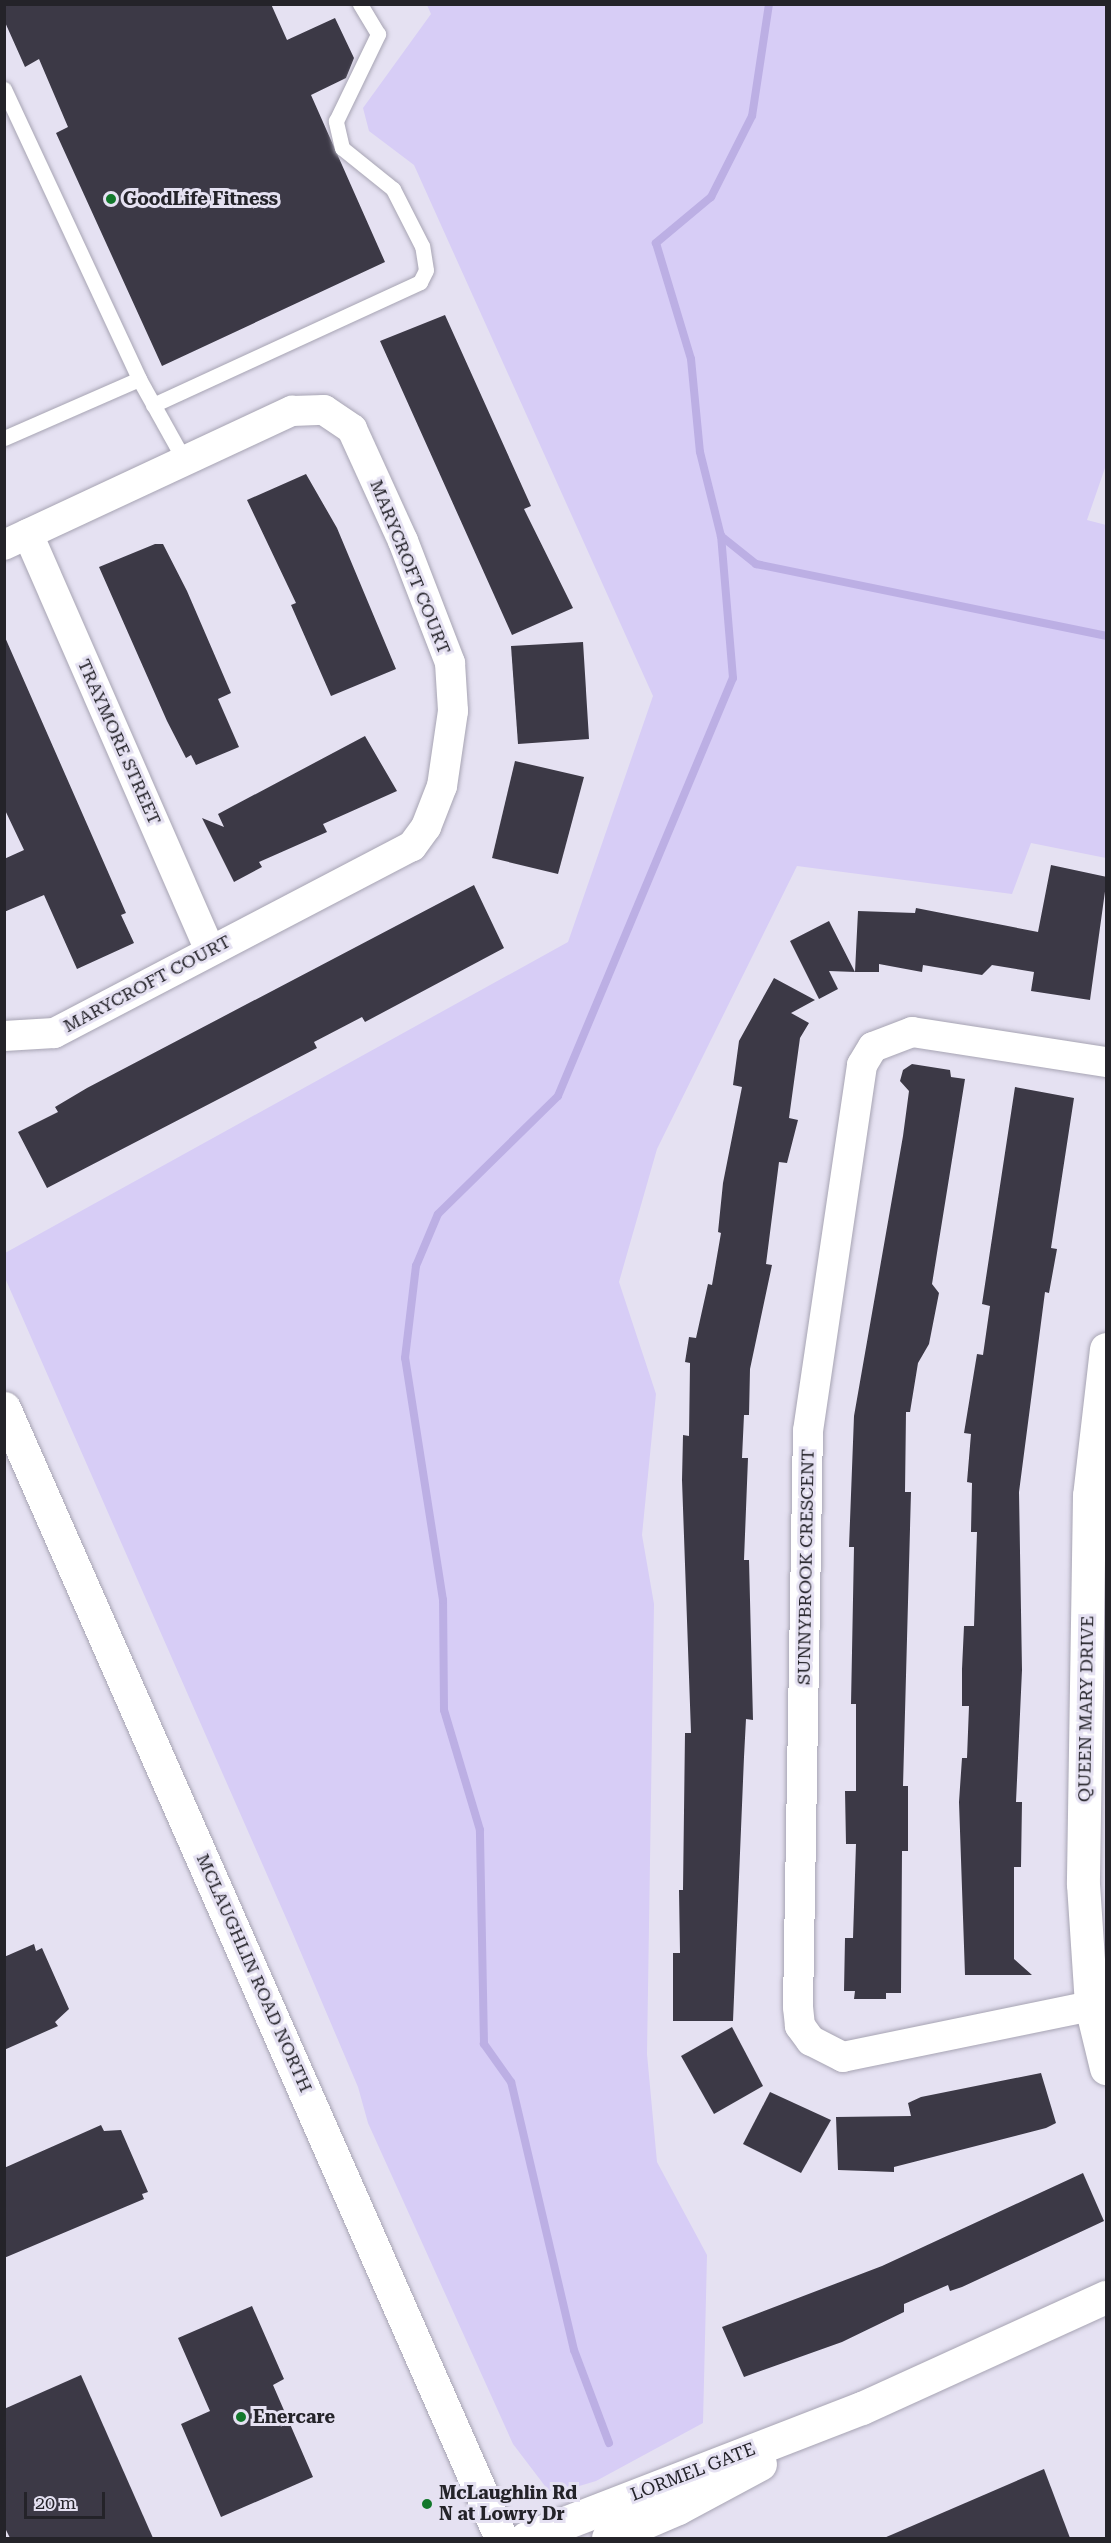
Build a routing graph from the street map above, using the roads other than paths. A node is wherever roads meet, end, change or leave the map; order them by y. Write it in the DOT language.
graph roads {
  1 [pos="360,4"];
  2 [pos="4,89"];
  3 [pos="139,379"];
  4 [pos="153,405"];
  5 [pos="4,438"];
  6 [pos="183,458"];
  7 [pos="16,540"];
  8 [pos="210,950"];
  9 [pos="4,1036"];
  10 [pos="1107,1062"];
  11 [pos="1107,1349"];
  12 [pos="4,1408"];
  13 [pos="1091,2006"];
  14 [pos="1107,2068"];
  15 [pos="1107,2297"];
  16 [pos="862,2408"];
  17 [pos="501,2538"];
  18 [pos="526,2538"];
  19 [pos="608,2538"];
  1 -- 4 [label="lane"];
  2 -- 3 [label="lane"];
  3 -- 4 [label="lane"];
  3 -- 5 [label="lane"];
  4 -- 6 [label="lane"];
  6 -- 7 [label="street, MARYCROFT COURT"];
  6 -- 8 [label="street, MARYCROFT COURT"];
  7 -- 8 [label="street, TRAYMORE STREET"];
  8 -- 9 [label="street, MARYCROFT COURT"];
  10 -- 13 [label="street, SUNNYBROOK CRESCENT"];
  11 -- 13 [label="street, QUEEN MARY DRIVE"];
  12 -- 17 [label="street, MCLAUGHLIN ROAD NORTH"];
  13 -- 14 [label="street, QUEEN MARY DRIVE"];
  15 -- 16 [label="street, LORMEL GATE"];
  16 -- 18 [label="street, LORMEL GATE"];
  16 -- 19 [label="street, LORMEL GATE"];
}
